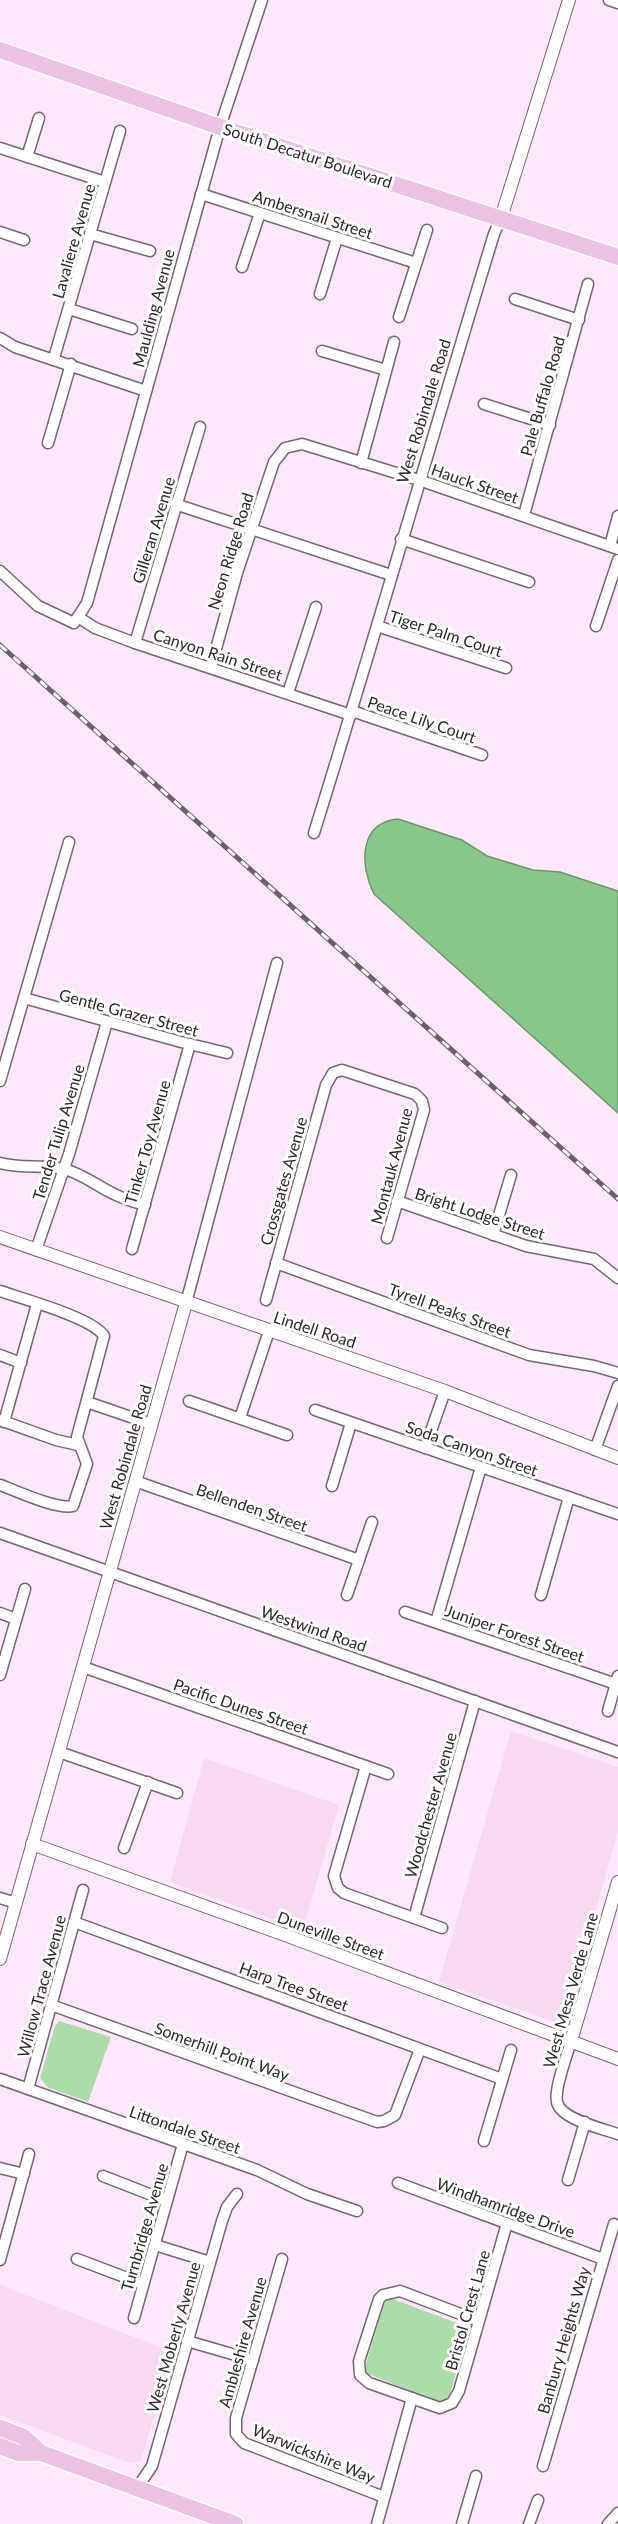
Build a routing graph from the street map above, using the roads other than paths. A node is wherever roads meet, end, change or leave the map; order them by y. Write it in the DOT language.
graph roads {
  1 [pos="262,0"];
  2 [pos="569,0"];
  3 [pos="609,0"];
  4 [pos="618,3"];
  5 [pos="0,50"];
  6 [pos="39,118"];
  7 [pos="220,127"];
  8 [pos="120,131"];
  9 [pos="0,148"];
  10 [pos="27,157"];
  11 [pos="105,182"];
  12 [pos="201,194"];
  13 [pos="260,213"];
  14 [pos="501,218"];
  15 [pos="427,230"];
  16 [pos="0,232"];
  17 [pos="90,234"];
  18 [pos="337,238"];
  19 [pos="24,240"];
  20 [pos="150,251"];
  21 [pos="618,257"];
  22 [pos="416,263"];
  23 [pos="242,267"];
  24 [pos="588,284"];
  25 [pos="320,294"];
  26 [pos="515,299"];
  27 [pos="69,309"];
  28 [pos="399,317"];
  29 [pos="579,320"];
  30 [pos="132,329"];
  31 [pos="0,338"];
  32 [pos="394,342"];
  33 [pos="322,351"];
  34 [pos="54,358"];
  35 [pos="71,364"];
  36 [pos="386,370"];
  37 [pos="146,391"];
  38 [pos="484,404"];
  39 [pos="550,425"];
  40 [pos="200,427"];
  41 [pos="48,443"];
  42 [pos="285,448"];
  43 [pos="361,463"];
  44 [pos="419,480"];
  45 [pos="175,504"];
  46 [pos="524,515"];
  47 [pos="618,516"];
  48 [pos="252,529"];
  49 [pos="401,539"];
  50 [pos="614,547"];
  51 [pos="618,560"];
  52 [pos="0,571"];
  53 [pos="391,575"];
  54 [pos="529,582"];
  55 [pos="316,608"];
  56 [pos="76,620"];
  57 [pos="376,626"];
  58 [pos="596,626"];
  59 [pos="135,643"];
  60 [pos="211,667"];
  61 [pos="506,668"];
  62 [pos="288,693"];
  63 [pos="351,713"];
  64 [pos="482,755"];
  65 [pos="314,833"];
  66 [pos="69,842"];
  67 [pos="277,963"];
  68 [pos="24,998"];
  69 [pos="106,1022"];
  70 [pos="190,1044"];
  71 [pos="227,1053"];
  72 [pos="0,1081"];
  73 [pos="422,1101"];
  74 [pos="0,1163"];
  75 [pos="64,1169"];
  76 [pos="512,1175"];
  77 [pos="397,1201"];
  78 [pos="145,1205"];
  79 [pos="493,1235"];
  80 [pos="0,1237"];
  81 [pos="387,1238"];
  82 [pos="132,1249"];
  83 [pos="36,1250"];
  84 [pos="276,1263"];
  85 [pos="618,1278"];
  86 [pos="0,1291"];
  87 [pos="266,1300"];
  88 [pos="186,1303"];
  89 [pos="37,1304"];
  90 [pos="269,1331"];
  91 [pos="0,1355"];
  92 [pos="21,1363"];
  93 [pos="618,1372"];
  94 [pos="618,1386"];
  95 [pos="445,1391"];
  96 [pos="189,1401"];
  97 [pos="87,1402"];
  98 [pos="315,1410"];
  99 [pos="240,1418"];
  100 [pos="2,1421"];
  101 [pos="351,1423"];
  102 [pos="152,1424"];
  103 [pos="287,1435"];
  104 [pos="78,1445"];
  105 [pos="425,1448"];
  106 [pos="595,1450"];
  107 [pos="618,1458"];
  108 [pos="481,1467"];
  109 [pos="135,1481"];
  110 [pos="0,1485"];
  111 [pos="332,1486"];
  112 [pos="569,1497"];
  113 [pos="618,1514"];
  114 [pos="372,1522"];
  115 [pos="0,1533"];
  116 [pos="358,1560"];
  117 [pos="110,1572"];
  118 [pos="25,1589"];
  119 [pos="541,1594"];
  120 [pos="347,1595"];
  121 [pos="405,1612"];
  122 [pos="0,1613"];
  123 [pos="16,1618"];
  124 [pos="436,1622"];
  125 [pos="83,1667"];
  126 [pos="0,1675"];
  127 [pos="617,1680"];
  128 [pos="475,1701"];
  129 [pos="608,1711"];
  130 [pos="58,1752"];
  131 [pos="618,1752"];
  132 [pos="366,1766"];
  133 [pos="388,1774"];
  134 [pos="148,1782"];
  135 [pos="177,1793"];
  136 [pos="32,1844"];
  137 [pos="124,1848"];
  138 [pos="618,1882"];
  139 [pos="83,1890"];
  140 [pos="0,1898"];
  141 [pos="16,1903"];
  142 [pos="414,1918"];
  143 [pos="75,1922"];
  144 [pos="442,1928"];
  145 [pos="0,1959"];
  146 [pos="51,2006"];
  147 [pos="571,2042"];
  148 [pos="420,2049"];
  149 [pos="511,2050"];
  150 [pos="618,2059"];
  151 [pos="0,2079"];
  152 [pos="502,2079"];
  153 [pos="28,2089"];
  154 [pos="585,2122"];
  155 [pos="618,2134"];
  156 [pos="484,2141"];
  157 [pos="183,2144"];
  158 [pos="29,2154"];
  159 [pos="0,2168"];
  160 [pos="24,2174"];
  161 [pos="103,2176"];
  162 [pos="568,2180"];
  163 [pos="398,2183"];
  164 [pos="237,2194"];
  165 [pos="167,2201"];
  166 [pos="357,2211"];
  167 [pos="507,2223"];
  168 [pos="614,2224"];
  169 [pos="155,2245"];
  170 [pos="77,2259"];
  171 [pos="282,2259"];
  172 [pos="603,2259"];
  173 [pos="0,2260"];
  174 [pos="210,2262"];
  175 [pos="143,2284"];
  176 [pos="134,2318"];
  177 [pos="479,2321"];
  178 [pos="187,2341"];
  179 [pos="253,2360"];
  180 [pos="412,2398"];
  181 [pos="0,2428"];
  182 [pos="236,2434"];
  183 [pos="0,2446"];
  184 [pos="41,2453"];
  185 [pos="543,2466"];
  186 [pos="476,2476"];
  187 [pos="137,2488"];
  188 [pos="384,2497"];
  189 [pos="538,2500"];
  190 [pos="618,2513"];
  191 [pos="235,2524"];
  192 [pos="377,2524"];
  193 [pos="462,2524"];
  194 [pos="529,2524"];
  195 [pos="608,2524"];
  1 -- 7 [label="street, Maulding Avenue"];
  2 -- 14 [label="street, West Robindale Road"];
  3 -- 4 [label="street"];
  5 -- 7 [label="main road, South Decatur Boulevard"];
  6 -- 10 [label="street"];
  7 -- 12 [label="street, Maulding Avenue"];
  7 -- 14 [label="main road, South Decatur Boulevard"];
  8 -- 11 [label="street, Lavaliere Avenue"];
  9 -- 10 [label="street"];
  10 -- 11 [label="street"];
  11 -- 17 [label="street, Lavaliere Avenue"];
  12 -- 13 [label="street, Ambersnail Street"];
  12 -- 37 [label="street, Maulding Avenue"];
  13 -- 18 [label="street, Ambersnail Street"];
  13 -- 23 [label="street"];
  14 -- 21 [label="main road, South Decatur Boulevard"];
  14 -- 44 [label="street, West Robindale Road"];
  15 -- 22 [label="street"];
  16 -- 19 [label="street"];
  17 -- 20 [label="street"];
  17 -- 27 [label="street, Lavaliere Avenue"];
  18 -- 22 [label="street, Ambersnail Street"];
  18 -- 25 [label="street"];
  22 -- 28 [label="street"];
  24 -- 29 [label="street, Pale Buffalo Road"];
  26 -- 29 [label="street"];
  27 -- 30 [label="street"];
  27 -- 34 [label="street, Lavaliere Avenue"];
  29 -- 39 [label="street, Pale Buffalo Road"];
  31 -- 34 [label="street"];
  32 -- 36 [label="street"];
  33 -- 36 [label="street"];
  34 -- 35 [label="street"];
  35 -- 37 [label="street"];
  35 -- 41 [label="street"];
  36 -- 43 [label="street"];
  37 -- 56 [label="street, Maulding Avenue"];
  38 -- 39 [label="street"];
  39 -- 46 [label="street, Pale Buffalo Road"];
  40 -- 45 [label="street, Gilleran Avenue"];
  42 -- 43 [label="street, Hauck Street"];
  42 -- 48 [label="street, Neon Ridge Road"];
  43 -- 44 [label="street, Hauck Street"];
  44 -- 46 [label="street, Hauck Street"];
  44 -- 49 [label="street, West Robindale Road"];
  45 -- 48 [label="street"];
  45 -- 59 [label="street, Gilleran Avenue"];
  46 -- 50 [label="street, Hauck Street"];
  47 -- 50 [label="street"];
  48 -- 53 [label="street"];
  48 -- 60 [label="street, Neon Ridge Road"];
  49 -- 53 [label="street, West Robindale Road"];
  49 -- 54 [label="street"];
  51 -- 58 [label="street"];
  52 -- 56 [label="street, Canyon Rain Street"];
  53 -- 57 [label="street, West Robindale Road"];
  55 -- 62 [label="street"];
  56 -- 59 [label="street, Canyon Rain Street"];
  57 -- 61 [label="street, Tiger Palm Court"];
  57 -- 63 [label="street, West Robindale Road"];
  59 -- 60 [label="street, Canyon Rain Street"];
  60 -- 62 [label="street, Canyon Rain Street"];
  62 -- 63 [label="street, Canyon Rain Street"];
  63 -- 64 [label="street, Peace Lily Court"];
  63 -- 65 [label="street, West Robindale Road"];
  66 -- 68 [label="street"];
  67 -- 88 [label="street, West Robindale Road"];
  68 -- 69 [label="street, Gentle Grazer Street"];
  68 -- 72 [label="street"];
  69 -- 70 [label="street, Gentle Grazer Street"];
  69 -- 75 [label="street, Tender Tulip Avenue"];
  70 -- 71 [label="street, Gentle Grazer Street"];
  70 -- 78 [label="street, Tinker Toy Avenue"];
  73 -- 77 [label="street, Montauk Avenue"];
  73 -- 84 [label="street, Crossgates Avenue"];
  74 -- 75 [label="street"];
  75 -- 78 [label="street"];
  75 -- 83 [label="street, Tender Tulip Avenue"];
  76 -- 79 [label="street"];
  77 -- 79 [label="street, Bright Lodge Street"];
  77 -- 81 [label="street, Montauk Avenue"];
  78 -- 82 [label="street, Tinker Toy Avenue"];
  79 -- 85 [label="street, Bright Lodge Street"];
  80 -- 83 [label="street, Lindell Road"];
  83 -- 88 [label="street, Lindell Road"];
  84 -- 87 [label="street, Crossgates Avenue"];
  84 -- 93 [label="street, Tyrell Peaks Street"];
  86 -- 89 [label="street"];
  88 -- 90 [label="street, Lindell Road"];
  88 -- 102 [label="street, West Robindale Road"];
  89 -- 92 [label="street"];
  89 -- 97 [label="street"];
  90 -- 95 [label="street, Lindell Road"];
  90 -- 99 [label="street"];
  91 -- 92 [label="street"];
  92 -- 100 [label="street"];
  94 -- 106 [label="street"];
  95 -- 105 [label="street"];
  95 -- 106 [label="street, Lindell Road"];
  96 -- 99 [label="street"];
  97 -- 102 [label="street"];
  97 -- 104 [label="street"];
  98 -- 101 [label="street, Soda Canyon Street"];
  99 -- 103 [label="street"];
  100 -- 104 [label="street"];
  101 -- 105 [label="street, Soda Canyon Street"];
  101 -- 111 [label="street"];
  102 -- 109 [label="street, West Robindale Road"];
  104 -- 110 [label="street"];
  105 -- 108 [label="street, Soda Canyon Street"];
  106 -- 107 [label="street, Lindell Road"];
  108 -- 112 [label="street, Soda Canyon Street"];
  108 -- 124 [label="street"];
  109 -- 116 [label="street, Bellenden Street"];
  109 -- 117 [label="street, West Robindale Road"];
  112 -- 113 [label="street, Soda Canyon Street"];
  112 -- 119 [label="street"];
  114 -- 116 [label="street"];
  115 -- 117 [label="street, Westwind Road"];
  116 -- 120 [label="street"];
  117 -- 125 [label="street, West Robindale Road"];
  117 -- 128 [label="street, Westwind Road"];
  118 -- 123 [label="street"];
  121 -- 124 [label="street, Juniper Forest Street"];
  122 -- 123 [label="street"];
  123 -- 126 [label="street"];
  124 -- 127 [label="street, Juniper Forest Street"];
  125 -- 130 [label="street, West Robindale Road"];
  125 -- 132 [label="street, Pacific Dunes Street"];
  127 -- 129 [label="street"];
  128 -- 131 [label="street, Westwind Road"];
  128 -- 142 [label="street, Woodchester Avenue"];
  130 -- 134 [label="street"];
  130 -- 136 [label="street, West Robindale Road"];
  132 -- 133 [label="street, Pacific Dunes Street"];
  132 -- 142 [label="street"];
  134 -- 135 [label="street"];
  134 -- 137 [label="street"];
  136 -- 141 [label="street, West Robindale Road"];
  136 -- 147 [label="street, Duneville Street"];
  138 -- 147 [label="street, West Mesa Verde Lane"];
  139 -- 143 [label="street, Willow Trace Avenue"];
  140 -- 141 [label="street"];
  141 -- 145 [label="street, West Robindale Road"];
  142 -- 144 [label="street"];
  143 -- 146 [label="street, Willow Trace Avenue"];
  143 -- 148 [label="street, Harp Tree Street"];
  146 -- 148 [label="street, Somerhill Point Way"];
  146 -- 153 [label="street, Willow Trace Avenue"];
  147 -- 150 [label="street, Duneville Street"];
  147 -- 154 [label="street, West Mesa Verde Lane"];
  148 -- 152 [label="street, Harp Tree Street"];
  149 -- 152 [label="street"];
  151 -- 153 [label="street, Littondale Street"];
  152 -- 156 [label="street"];
  153 -- 157 [label="street, Littondale Street"];
  154 -- 155 [label="street"];
  154 -- 162 [label="street"];
  157 -- 165 [label="street, Turnbridge Avenue"];
  157 -- 166 [label="street, Littondale Street"];
  158 -- 160 [label="street"];
  159 -- 160 [label="street"];
  160 -- 173 [label="street"];
  161 -- 165 [label="street"];
  163 -- 167 [label="street, Windhamridge Drive"];
  164 -- 174 [label="street, West Moberly Avenue"];
  165 -- 169 [label="street, Turnbridge Avenue"];
  167 -- 172 [label="street, Windhamridge Drive"];
  167 -- 177 [label="street, Bristol Crest Lane"];
  168 -- 172 [label="street, Banbury Heights Way"];
  169 -- 174 [label="street"];
  169 -- 175 [label="street, Turnbridge Avenue"];
  170 -- 175 [label="street"];
  171 -- 179 [label="street, Ambleshire Avenue"];
  172 -- 185 [label="street, Banbury Heights Way"];
  174 -- 178 [label="street, West Moberly Avenue"];
  175 -- 176 [label="street, Turnbridge Avenue"];
  177 -- 180 [label="street, Bristol Crest Lane"];
  177 -- 180 [label="street"];
  178 -- 179 [label="street"];
  178 -- 187 [label="street, West Moberly Avenue"];
  179 -- 182 [label="street, Ambleshire Avenue"];
  180 -- 188 [label="street"];
  181 -- 184 [label="main road"];
  182 -- 188 [label="street, Warwickshire Way"];
  183 -- 184 [label="main road"];
  184 -- 187 [label="main road"];
  186 -- 193 [label="street"];
  187 -- 191 [label="main road"];
  188 -- 192 [label="street"];
  189 -- 194 [label="street"];
  190 -- 195 [label="street"];
}
